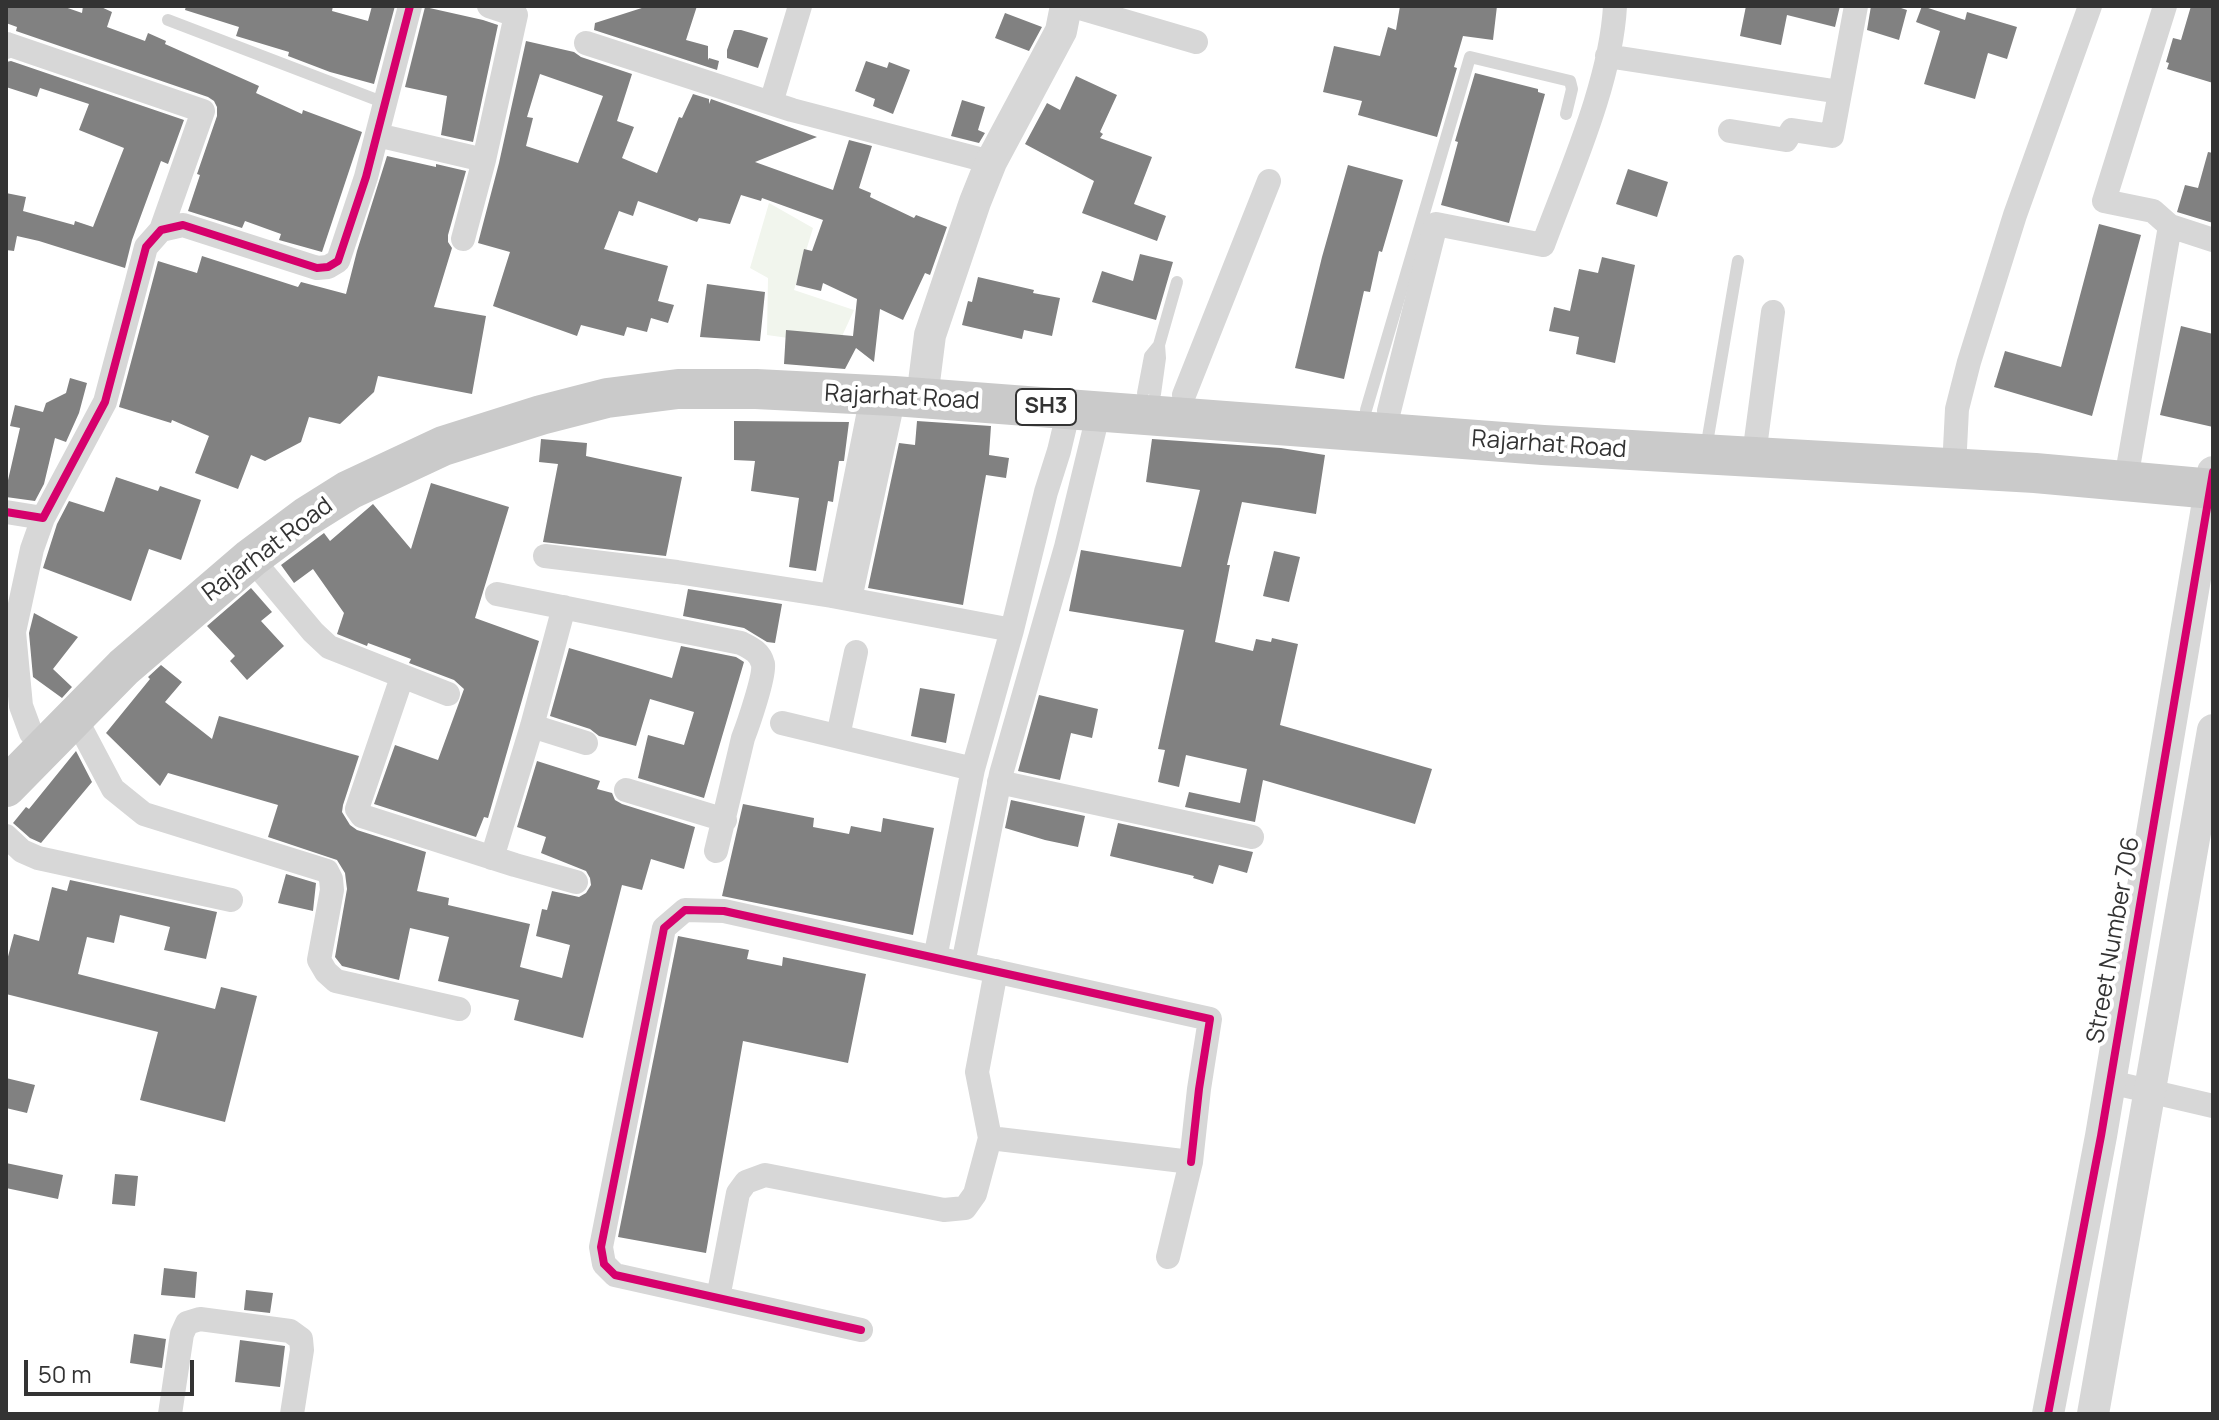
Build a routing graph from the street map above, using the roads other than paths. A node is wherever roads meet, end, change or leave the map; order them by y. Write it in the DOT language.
graph roads {
  1 [pos="410,6"];
  2 [pos="489,6"];
  3 [pos="800,6"];
  4 [pos="1066,6"];
  5 [pos="1073,6"];
  6 [pos="1615,6"];
  7 [pos="1856,6"];
  8 [pos="2090,6"];
  9 [pos="2165,6"];
  10 [pos="168,20"];
  11 [pos="1196,42"];
  12 [pos="586,43"];
  13 [pos="6,47"];
  14 [pos="1607,56"];
  15 [pos="1840,92"];
  16 [pos="385,103"];
  17 [pos="771,103"];
  18 [pos="1566,114"];
  19 [pos="1730,131"];
  20 [pos="377,135"];
  21 [pos="484,160"];
  22 [pos="991,162"];
  23 [pos="1269,181"];
  24 [pos="2170,226"];
  25 [pos="161,230"];
  26 [pos="463,239"];
  27 [pos="2213,240"];
  28 [pos="1738,261"];
  29 [pos="1177,282"];
  30 [pos="1773,312"];
  31 [pos="904,391"];
  32 [pos="1160,394"];
  33 [pos="1084,410"];
  34 [pos="1377,410"];
  35 [pos="1708,437"];
  36 [pos="1756,440"];
  37 [pos="1954,460"];
  38 [pos="2129,462"];
  39 [pos="2212,479"];
  40 [pos="1046,492"];
  41 [pos="1079,500"];
  42 [pos="6,512"];
  43 [pos="43,518"];
  44 [pos="545,556"];
  45 [pos="251,558"];
  46 [pos="497,594"];
  47 [pos="841,598"];
  48 [pos="564,607"];
  49 [pos="1012,630"];
  50 [pos="1041,638"];
  51 [pos="856,652"];
  52 [pos="402,677"];
  53 [pos="448,694"];
  54 [pos="75,717"];
  55 [pos="782,723"];
  56 [pos="532,726"];
  57 [pos="2213,730"];
  58 [pos="838,736"];
  59 [pos="586,743"];
  60 [pos="19,746"];
  61 [pos="973,769"];
  62 [pos="1000,778"];
  63 [pos="6,787"];
  64 [pos="626,790"];
  65 [pos="725,820"];
  66 [pos="6,836"];
  67 [pos="1252,837"];
  68 [pos="716,851"];
  69 [pos="492,858"];
  70 [pos="576,882"];
  71 [pos="231,900"];
  72 [pos="935,958"];
  73 [pos="963,964"];
  74 [pos="996,971"];
  75 [pos="459,1009"];
  76 [pos="2110,1082"];
  77 [pos="2149,1091"];
  78 [pos="2213,1106"];
  79 [pos="990,1138"];
  80 [pos="1191,1162"];
  81 [pos="1168,1257"];
  82 [pos="718,1298"];
  83 [pos="861,1330"];
  84 [pos="170,1414"];
  85 [pos="292,1414"];
  86 [pos="2048,1414"];
  87 [pos="2093,1414"];
  1 -- 16 [label="street"];
  2 -- 21 [label="street"];
  3 -- 17 [label="street"];
  4 -- 22 [label="street"];
  5 -- 11 [label="street"];
  6 -- 14 [label="street"];
  7 -- 15 [label="street"];
  8 -- 37 [label="street"];
  9 -- 24 [label="street"];
  10 -- 16 [label="lane"];
  12 -- 17 [label="street"];
  13 -- 25 [label="street"];
  14 -- 15 [label="street"];
  14 -- 34 [label="street"];
  15 -- 19 [label="street"];
  16 -- 20 [label="street"];
  17 -- 22 [label="street"];
  18 -- 34 [label="lane"];
  20 -- 21 [label="street"];
  20 -- 25 [label="street"];
  21 -- 26 [label="street"];
  22 -- 31 [label="street"];
  23 -- 32 [label="street"];
  24 -- 27 [label="street"];
  24 -- 38 [label="street"];
  25 -- 43 [label="street"];
  28 -- 35 [label="lane"];
  29 -- 32 [label="lane"];
  30 -- 36 [label="street"];
  31 -- 32 [label="main road, Rajarhat Road / SH3"];
  31 -- 33 [label="main road, Rajarhat Road / SH3"];
  31 -- 45 [label="main road, Rajarhat Road / SH3"];
  31 -- 47 [label="street"];
  31 -- 60 [label="main road, Rajarhat Road / SH3"];
  32 -- 34 [label="main road, Rajarhat Road / SH3"];
  33 -- 37 [label="main road, Rajarhat Road / SH3"];
  33 -- 40 [label="street"];
  33 -- 41 [label="street"];
  34 -- 35 [label="main road, Rajarhat Road / SH3"];
  35 -- 36 [label="main road, Rajarhat Road / SH3"];
  36 -- 37 [label="main road, Rajarhat Road / SH3"];
  37 -- 38 [label="main road, Rajarhat Road / SH3"];
  37 -- 39 [label="main road, Rajarhat Road / SH3"];
  38 -- 39 [label="main road, Rajarhat Road / SH3"];
  39 -- 76 [label="street, Street Number 706"];
  40 -- 41 [label="street"];
  40 -- 49 [label="street"];
  41 -- 50 [label="street"];
  42 -- 43 [label="street"];
  43 -- 60 [label="street"];
  44 -- 47 [label="street"];
  45 -- 52 [label="street"];
  45 -- 54 [label="main road, Rajarhat Road / SH3"];
  46 -- 48 [label="street"];
  47 -- 49 [label="street"];
  48 -- 56 [label="street"];
  48 -- 65 [label="street"];
  49 -- 50 [label="lane"];
  49 -- 61 [label="street"];
  50 -- 62 [label="street"];
  51 -- 58 [label="street"];
  52 -- 53 [label="street"];
  52 -- 69 [label="street"];
  54 -- 63 [label="main road, Rajarhat Road / SH3"];
  54 -- 75 [label="street"];
  55 -- 58 [label="street"];
  56 -- 59 [label="street"];
  56 -- 69 [label="street"];
  57 -- 77 [label="street"];
  58 -- 61 [label="street"];
  61 -- 62 [label="lane"];
  61 -- 72 [label="street"];
  62 -- 67 [label="street"];
  62 -- 73 [label="street"];
  64 -- 65 [label="street"];
  65 -- 68 [label="street"];
  66 -- 71 [label="street"];
  69 -- 70 [label="street"];
  72 -- 73 [label="street"];
  72 -- 82 [label="street"];
  73 -- 74 [label="street"];
  74 -- 79 [label="street"];
  74 -- 80 [label="street"];
  76 -- 77 [label="street"];
  76 -- 86 [label="street, Street Number 706"];
  77 -- 78 [label="street"];
  77 -- 87 [label="street"];
  79 -- 80 [label="street"];
  79 -- 82 [label="street"];
  80 -- 81 [label="street"];
  82 -- 83 [label="street"];
  84 -- 85 [label="street"];
}
